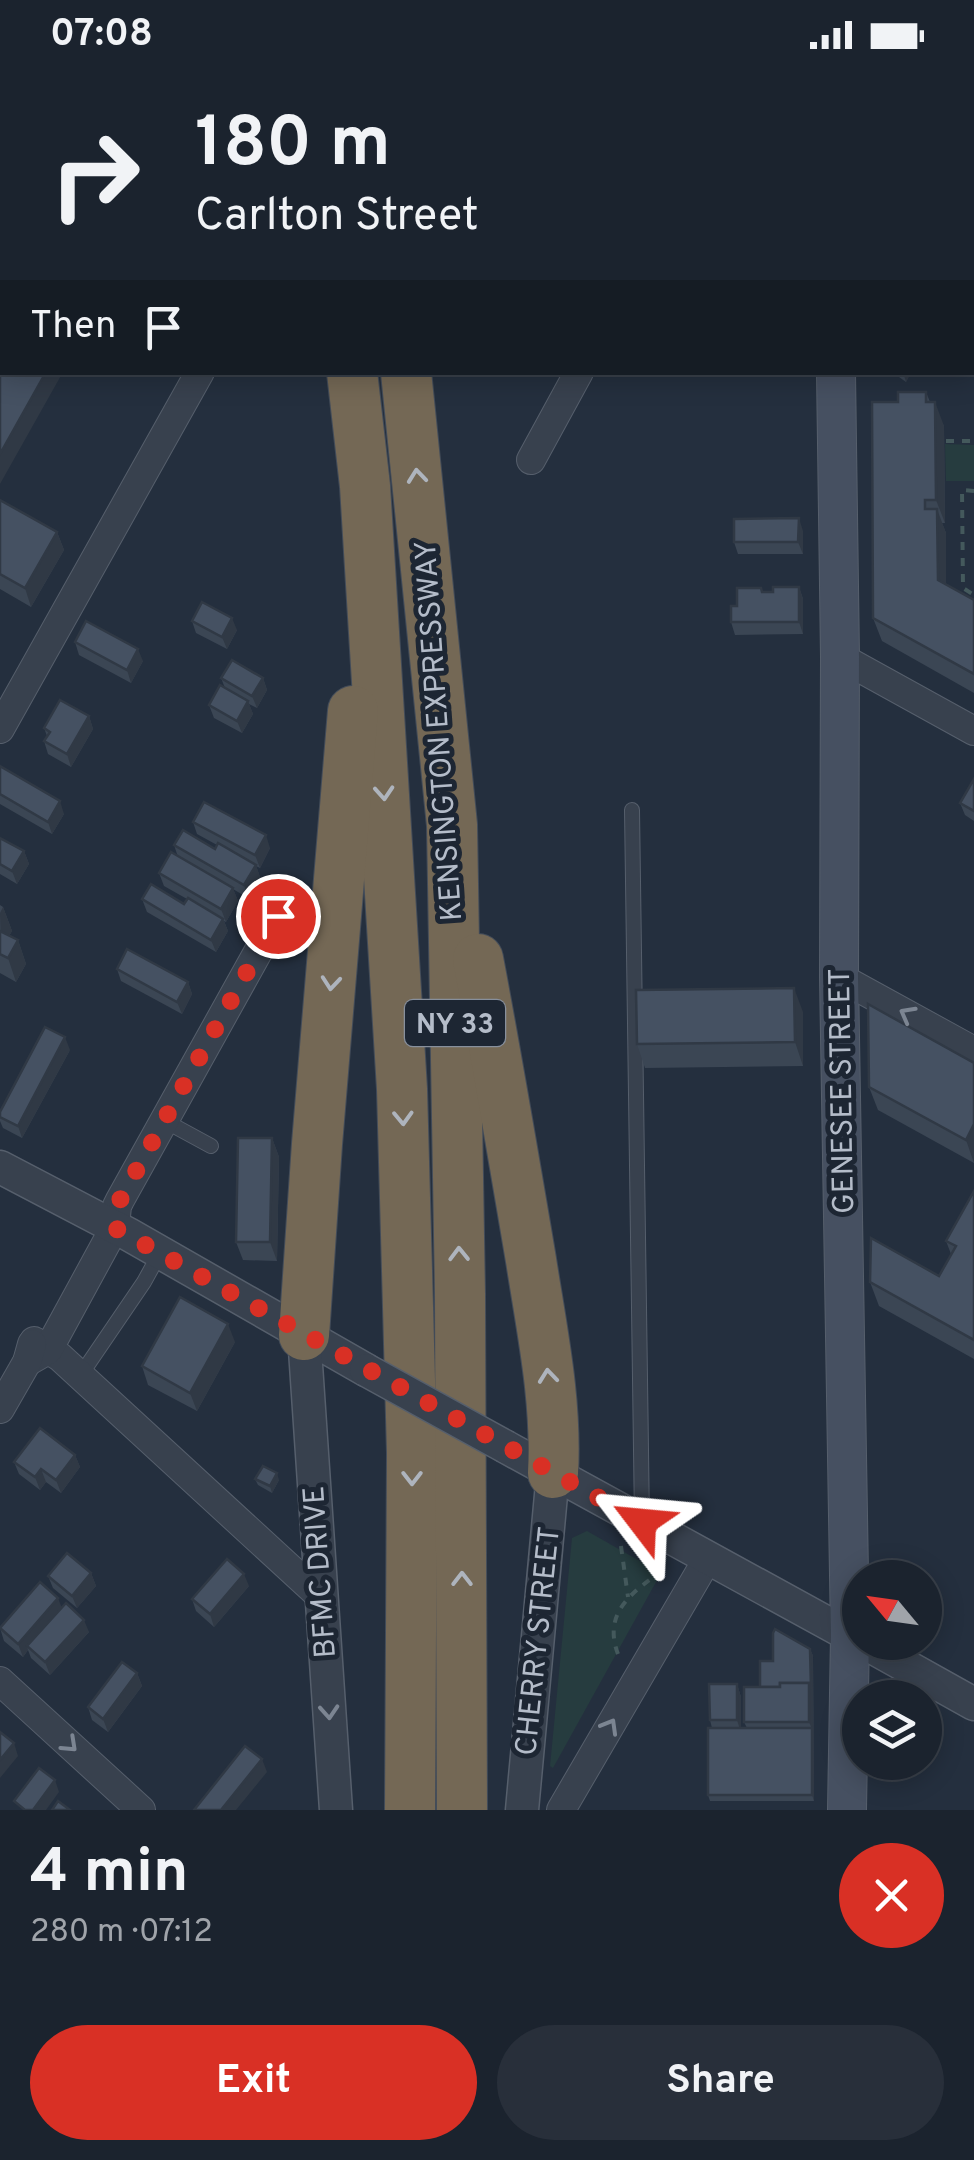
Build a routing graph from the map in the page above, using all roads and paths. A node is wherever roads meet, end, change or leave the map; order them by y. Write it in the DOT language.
graph roads {
  1 [pos="198,375"];
  2 [pos="352,375"];
  3 [pos="406,375"];
  4 [pos="577,375"];
  5 [pos="836,375"];
  6 [pos="946,441"];
  7 [pos="974,441"];
  8 [pos="531,460"];
  9 [pos="364,486"];
  10 [pos="974,491"];
  11 [pos="974,595"];
  12 [pos="840,657"];
  13 [pos="0,729"];
  14 [pos="974,731"];
  15 [pos="632,810"];
  16 [pos="452,825"];
  17 [pos="278,916"];
  18 [pos="839,977"];
  19 [pos="974,1050"];
  20 [pos="165,1121"];
  21 [pos="211,1146"];
  22 [pos="0,1166"];
  23 [pos="110,1218"];
  24 [pos="160,1253"];
  25 [pos="304,1335"];
  26 [pos="36,1350"];
  27 [pos="80,1376"];
  28 [pos="0,1409"];
  29 [pos="553,1473"];
  30 [pos="631,1534"];
  31 [pos="708,1558"];
  32 [pos="856,1560"];
  33 [pos="663,1570"];
  34 [pos="320,1596"];
  35 [pos="628,1597"];
  36 [pos="842,1631"];
  37 [pos="618,1654"];
  38 [pos="857,1660"];
  39 [pos="894,1660"];
  40 [pos="0,1681"];
  41 [pos="974,1704"];
  42 [pos="141,1810"];
  43 [pos="336,1810"];
  44 [pos="410,1810"];
  45 [pos="462,1810"];
  46 [pos="522,1810"];
  47 [pos="561,1810"];
  48 [pos="847,1810"];
  1 -- 13 [label="street"];
  2 -- 9 [label="highway, KENSINGTON EXPRESSWAY / NY 33"];
  16 -- 3 [label="highway, KENSINGTON EXPRESSWAY / NY 33, one-way"];
  4 -- 8 [label="street"];
  5 -- 12 [label="main road, GENESEE STREET"];
  6 -- 7 [label="path"];
  9 -- 25 [label="highway, one-way"];
  9 -- 44 [label="highway, KENSINGTON EXPRESSWAY / NY 33, one-way"];
  10 -- 11 [label="path"];
  12 -- 14 [label="street"];
  12 -- 18 [label="main road, GENESEE STREET"];
  15 -- 30 [label="lane"];
  29 -- 16 [label="highway, one-way"];
  45 -- 16 [label="highway, KENSINGTON EXPRESSWAY / NY 33, one-way"];
  17 -- 20 [label="street"];
  19 -- 18 [label="street, one-way"];
  18 -- 32 [label="main road, GENESEE STREET"];
  20 -- 21 [label="lane"];
  20 -- 23 [label="street"];
  22 -- 23 [label="street"];
  23 -- 24 [label="street"];
  23 -- 26 [label="street"];
  24 -- 25 [label="street"];
  24 -- 27 [label="lane"];
  25 -- 29 [label="street, bridge"];
  25 -- 34 [label="street, BFMC DRIVE"];
  26 -- 27 [label="street"];
  26 -- 28 [label="street"];
  27 -- 34 [label="street"];
  29 -- 30 [label="street"];
  29 -- 46 [label="street, CHERRY STREET"];
  30 -- 31 [label="street"];
  30 -- 35 [label="path"];
  31 -- 36 [label="street"];
  47 -- 31 [label="street, one-way"];
  33 -- 35 [label="path"];
  34 -- 43 [label="street, BFMC DRIVE, one-way"];
  35 -- 37 [label="path"];
  38 -- 48 [label="main road, GENESEE STREET"];
  39 -- 41 [label="street"];
  40 -- 42 [label="street, one-way"];
}
